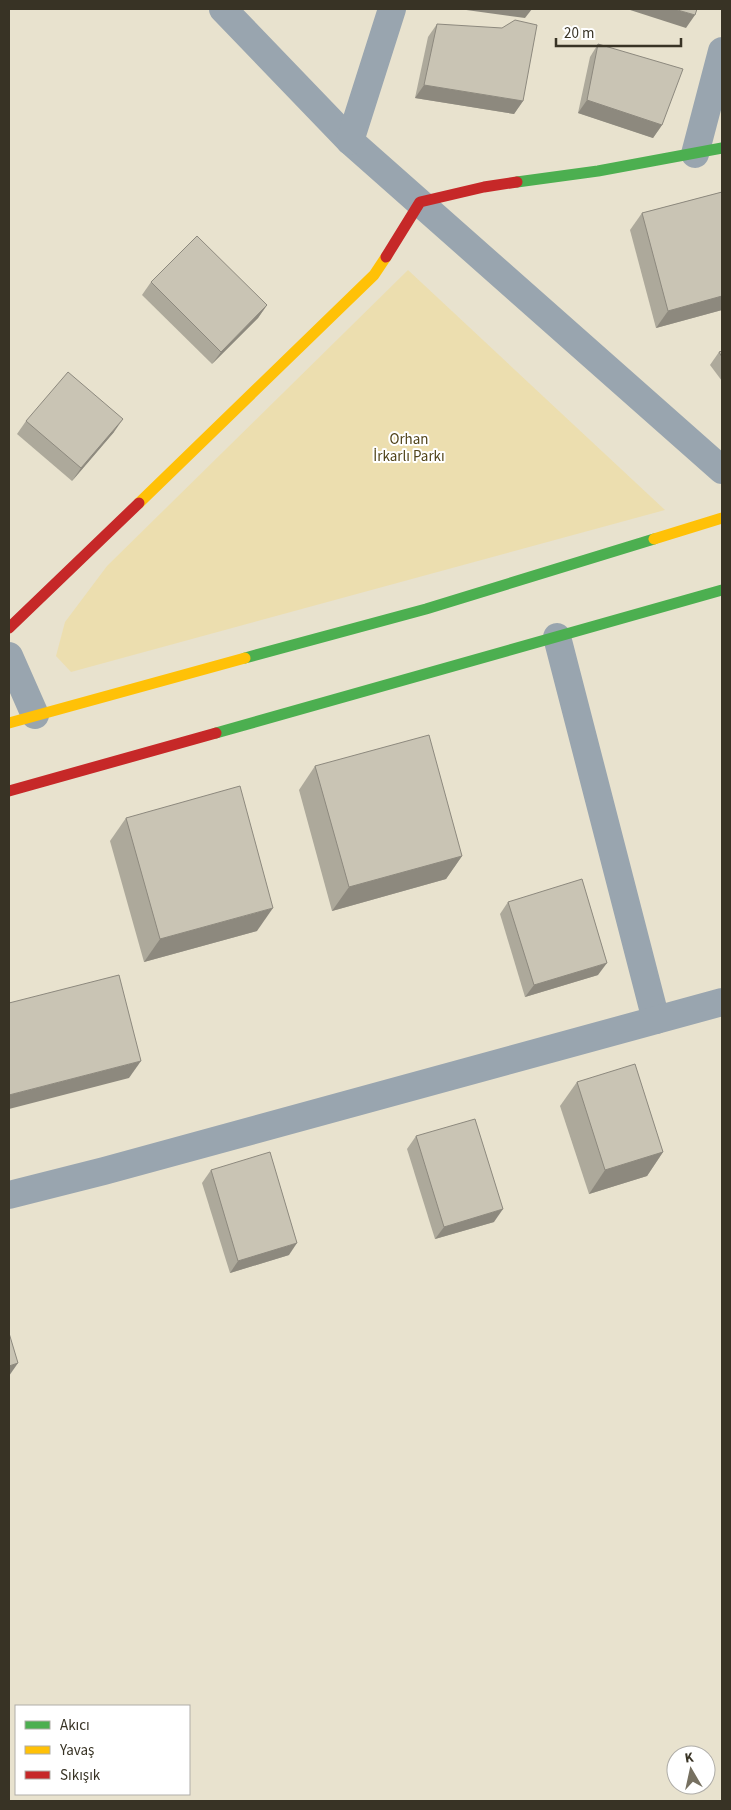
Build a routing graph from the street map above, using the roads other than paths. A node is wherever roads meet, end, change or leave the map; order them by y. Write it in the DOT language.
graph roads {
  1 [pos="223,9"];
  2 [pos="392,9"];
  3 [pos="722,51"];
  4 [pos="350,141"];
  5 [pos="722,148"];
  6 [pos="695,154"];
  7 [pos="420,202"];
  8 [pos="722,470"];
  9 [pos="722,518"];
  10 [pos="722,590"];
  11 [pos="9,628"];
  12 [pos="556,637"];
  13 [pos="9,656"];
  14 [pos="35,716"];
  15 [pos="9,723"];
  16 [pos="9,791"];
  17 [pos="722,1002"];
  18 [pos="656,1020"];
  19 [pos="9,1195"];
  1 -- 4 [label="street"];
  2 -- 4 [label="street"];
  3 -- 6 [label="street"];
  4 -- 7 [label="street"];
  5 -- 6 [label="street"];
  6 -- 7 [label="street"];
  7 -- 8 [label="street"];
  7 -- 11 [label="street"];
  9 -- 14 [label="street"];
  10 -- 12 [label="street"];
  12 -- 16 [label="street"];
  12 -- 18 [label="street"];
  13 -- 14 [label="street"];
  14 -- 15 [label="street"];
  17 -- 18 [label="street"];
  18 -- 19 [label="street"];
}
